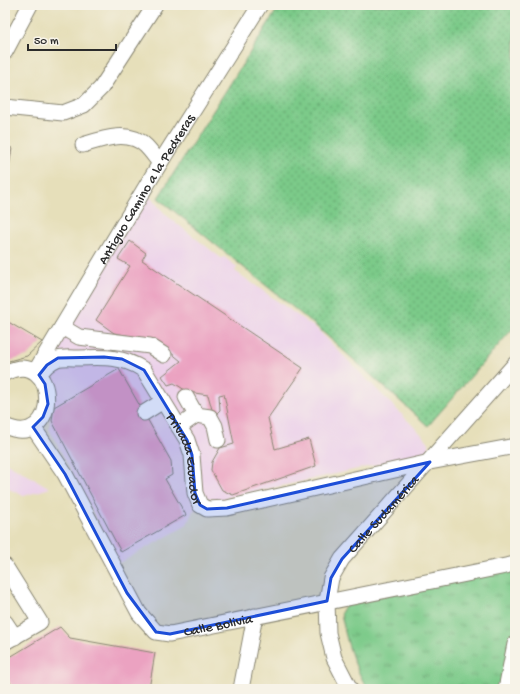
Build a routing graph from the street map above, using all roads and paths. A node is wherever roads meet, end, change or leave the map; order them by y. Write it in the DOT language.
graph roads {
  1 [pos="30,5"];
  2 [pos="155,5"];
  3 [pos="260,5"];
  4 [pos="5,52"];
  5 [pos="5,107"];
  6 [pos="83,145"];
  7 [pos="160,163"];
  8 [pos="62,327"];
  9 [pos="164,355"];
  10 [pos="515,364"];
  11 [pos="5,373"];
  12 [pos="36,374"];
  13 [pos="186,398"];
  14 [pos="164,401"];
  15 [pos="144,413"];
  16 [pos="196,415"];
  17 [pos="42,422"];
  18 [pos="5,426"];
  19 [pos="179,427"];
  20 [pos="218,440"];
  21 [pos="515,446"];
  22 [pos="430,462"];
  23 [pos="515,564"];
  24 [pos="5,566"];
  25 [pos="327,601"];
  26 [pos="256,616"];
  27 [pos="5,622"];
  28 [pos="10,640"];
  29 [pos="515,644"];
  30 [pos="241,689"];
  31 [pos="350,689"];
  32 [pos="506,689"];
  1 -- 4 [label="street"];
  2 -- 5 [label="street"];
  3 -- 7 [label="street, Antiguo Camino a la Pedreras"];
  6 -- 7 [label="street"];
  7 -- 8 [label="street, Antiguo Camino a la Pedreras"];
  8 -- 9 [label="street"];
  8 -- 12 [label="street, Antiguo Camino a la Pedreras"];
  10 -- 22 [label="street, Calle Sudamérica"];
  11 -- 12 [label="street"];
  12 -- 14 [label="street, Privada Ecuador"];
  12 -- 17 [label="street"];
  13 -- 16 [label="street"];
  14 -- 15 [label="street"];
  14 -- 19 [label="street, Privada Ecuador"];
  16 -- 19 [label="street"];
  16 -- 20 [label="street"];
  17 -- 18 [label="street"];
  17 -- 26 [label="street, Calle Bolivia"];
  19 -- 22 [label="street, Privada Ecuador"];
  21 -- 22 [label="street"];
  22 -- 25 [label="street, Calle Sudamérica"];
  23 -- 25 [label="street, Calle Bolivia"];
  24 -- 28 [label="street"];
  25 -- 26 [label="street, Calle Bolivia"];
  25 -- 31 [label="street, Calle Sudamérica"];
  26 -- 30 [label="street"];
  27 -- 28 [label="street"];
  29 -- 32 [label="street"];
}
